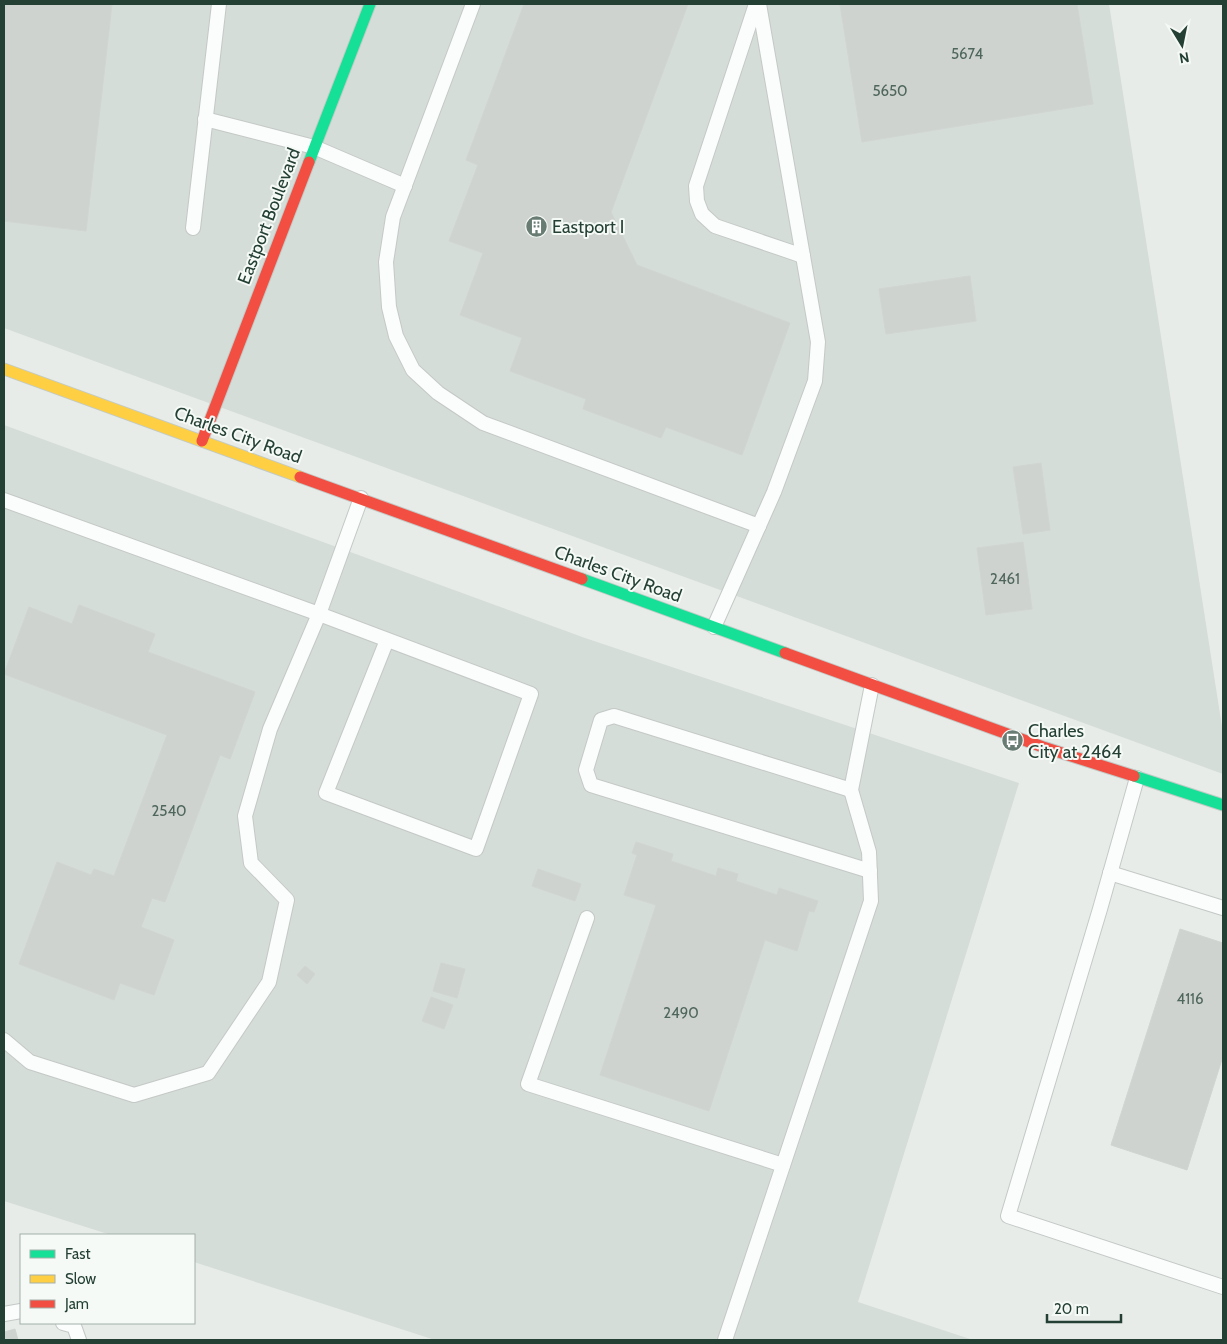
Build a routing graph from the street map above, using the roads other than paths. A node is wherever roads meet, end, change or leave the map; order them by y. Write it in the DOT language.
graph roads {
  1 [pos="219,4"];
  2 [pos="370,4"];
  3 [pos="473,4"];
  4 [pos="758,4"];
  5 [pos="205,119"];
  6 [pos="314,147"];
  7 [pos="405,186"];
  8 [pos="193,228"];
  9 [pos="803,256"];
  10 [pos="4,369"];
  11 [pos="202,441"];
  12 [pos="361,498"];
  13 [pos="4,500"];
  14 [pos="759,526"];
  15 [pos="319,614"];
  16 [pos="714,627"];
  17 [pos="387,640"];
  18 [pos="872,685"];
  19 [pos="1137,778"];
  20 [pos="851,790"];
  21 [pos="1223,805"];
  22 [pos="870,871"];
  23 [pos="1110,873"];
  24 [pos="1223,908"];
  25 [pos="587,918"];
  26 [pos="4,1040"];
  27 [pos="783,1165"];
  28 [pos="1223,1287"];
  29 [pos="20,1311"];
  30 [pos="4,1314"];
  31 [pos="67,1324"];
  32 [pos="79,1340"];
  33 [pos="725,1340"];
  1 -- 5 [label="lane"];
  2 -- 6 [label="main road, Eastport Boulevard"];
  3 -- 7 [label="lane"];
  4 -- 9 [label="lane"];
  4 -- 9 [label="lane"];
  5 -- 6 [label="lane"];
  5 -- 8 [label="lane"];
  6 -- 7 [label="lane"];
  6 -- 11 [label="main road, Eastport Boulevard"];
  7 -- 14 [label="lane"];
  9 -- 14 [label="lane"];
  10 -- 11 [label="main road, Charles City Road"];
  11 -- 12 [label="main road, Charles City Road"];
  12 -- 15 [label="lane"];
  12 -- 16 [label="main road, Charles City Road"];
  13 -- 15 [label="lane"];
  14 -- 16 [label="lane"];
  15 -- 17 [label="lane"];
  15 -- 26 [label="lane"];
  16 -- 18 [label="main road, Charles City Road"];
  17 -- 17 [label="lane"];
  18 -- 19 [label="main road, Charles City Road"];
  18 -- 20 [label="lane"];
  19 -- 21 [label="main road, Charles City Road"];
  19 -- 23 [label="lane"];
  20 -- 22 [label="lane"];
  20 -- 22 [label="lane"];
  22 -- 27 [label="lane"];
  23 -- 24 [label="lane"];
  23 -- 28 [label="lane"];
  25 -- 27 [label="lane"];
  27 -- 33 [label="lane"];
  29 -- 30 [label="lane"];
  31 -- 32 [label="lane"];
}
